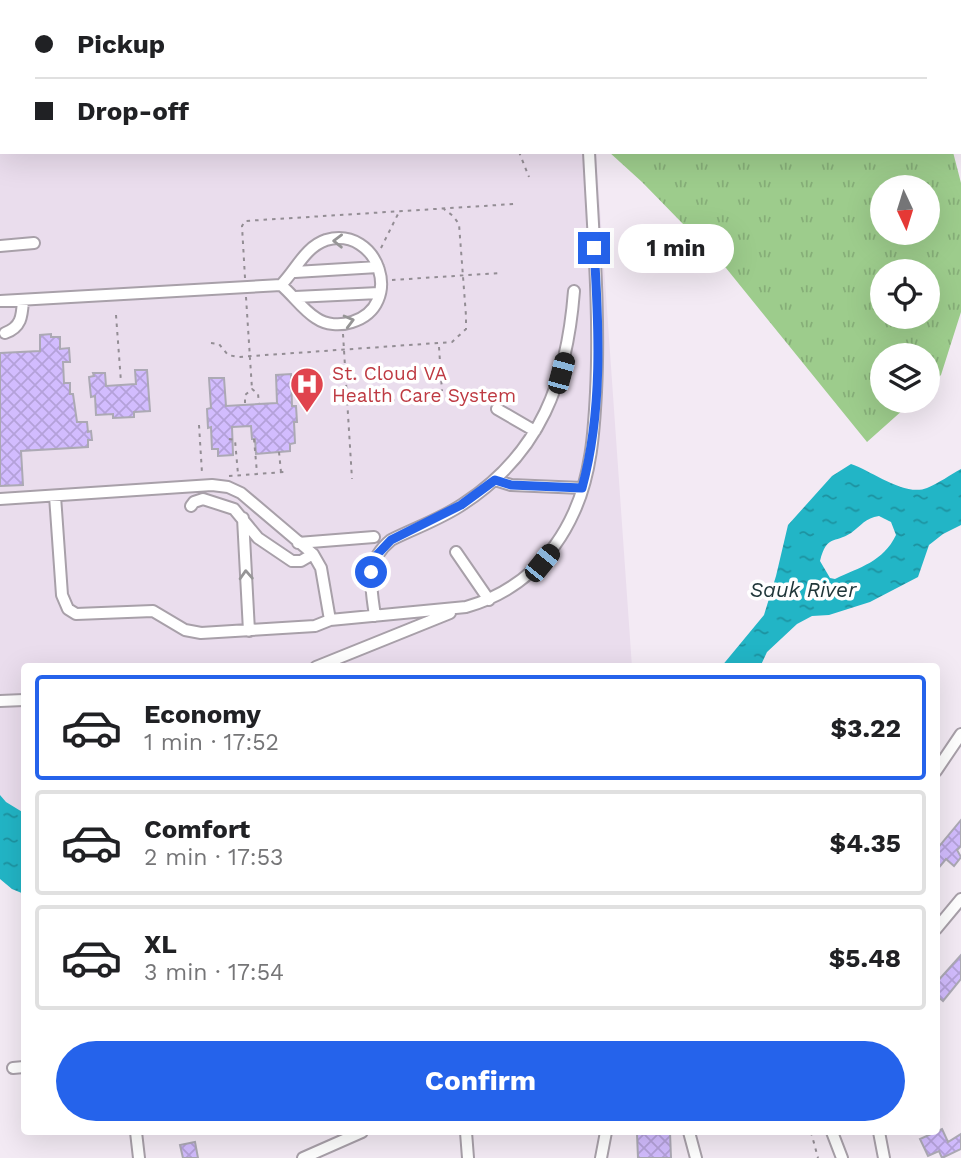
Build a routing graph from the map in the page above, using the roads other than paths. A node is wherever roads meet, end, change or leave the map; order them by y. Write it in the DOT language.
graph roads {
  1 [pos="589,154"];
  2 [pos="34,243"];
  3 [pos="0,246"];
  4 [pos="378,267"];
  5 [pos="295,272"];
  6 [pos="281,285"];
  7 [pos="575,291"];
  8 [pos="379,293"];
  9 [pos="295,297"];
  10 [pos="23,300"];
  11 [pos="0,301"];
  12 [pos="5,333"];
  13 [pos="498,409"];
  14 [pos="536,431"];
  15 [pos="495,480"];
  16 [pos="582,488"];
  17 [pos="55,496"];
  18 [pos="0,499"];
  19 [pos="191,506"];
  20 [pos="243,518"];
  21 [pos="374,537"];
  22 [pos="298,542"];
  23 [pos="456,552"];
  24 [pos="313,554"];
  25 [pos="489,600"];
  26 [pos="466,607"];
  27 [pos="375,616"];
  28 [pos="330,620"];
  29 [pos="248,631"];
  30 [pos="326,663"];
  31 [pos="21,699"];
  32 [pos="0,701"];
  33 [pos="961,734"];
  34 [pos="940,765"];
  35 [pos="961,899"];
  36 [pos="940,924"];
  37 [pos="136,1135"];
  38 [pos="355,1135"];
  39 [pos="466,1135"];
  40 [pos="605,1135"];
  41 [pos="691,1135"];
  42 [pos="833,1135"];
  43 [pos="840,1135"];
  44 [pos="880,1135"];
  45 [pos="139,1158"];
  46 [pos="303,1158"];
  47 [pos="468,1158"];
  48 [pos="601,1158"];
  49 [pos="696,1158"];
  50 [pos="843,1158"];
  51 [pos="884,1158"];
  1 -- 16 [label="street"];
  2 -- 3 [label="street"];
  4 -- 5 [label="street"];
  4 -- 5 [label="street, one-way"];
  4 -- 8 [label="street"];
  5 -- 6 [label="street"];
  6 -- 9 [label="street"];
  6 -- 10 [label="street"];
  7 -- 14 [label="street"];
  8 -- 9 [label="street"];
  9 -- 8 [label="street, one-way"];
  10 -- 11 [label="street"];
  10 -- 12 [label="street"];
  13 -- 14 [label="street"];
  14 -- 15 [label="street"];
  15 -- 16 [label="street"];
  15 -- 27 [label="street"];
  16 -- 25 [label="street"];
  17 -- 18 [label="street"];
  17 -- 22 [label="street"];
  17 -- 29 [label="street"];
  19 -- 20 [label="street"];
  20 -- 24 [label="street"];
  29 -- 20 [label="street, one-way"];
  21 -- 22 [label="street"];
  22 -- 24 [label="street"];
  23 -- 25 [label="street"];
  24 -- 28 [label="street"];
  25 -- 26 [label="street"];
  26 -- 27 [label="street"];
  26 -- 30 [label="street"];
  27 -- 28 [label="street"];
  28 -- 29 [label="street"];
  31 -- 32 [label="street"];
  33 -- 34 [label="street"];
  35 -- 36 [label="street"];
  37 -- 45 [label="street"];
  38 -- 46 [label="street"];
  39 -- 47 [label="street"];
  40 -- 48 [label="street"];
  41 -- 49 [label="street"];
  42 -- 50 [label="street"];
  43 -- 50 [label="street"];
  44 -- 51 [label="street"];
}
